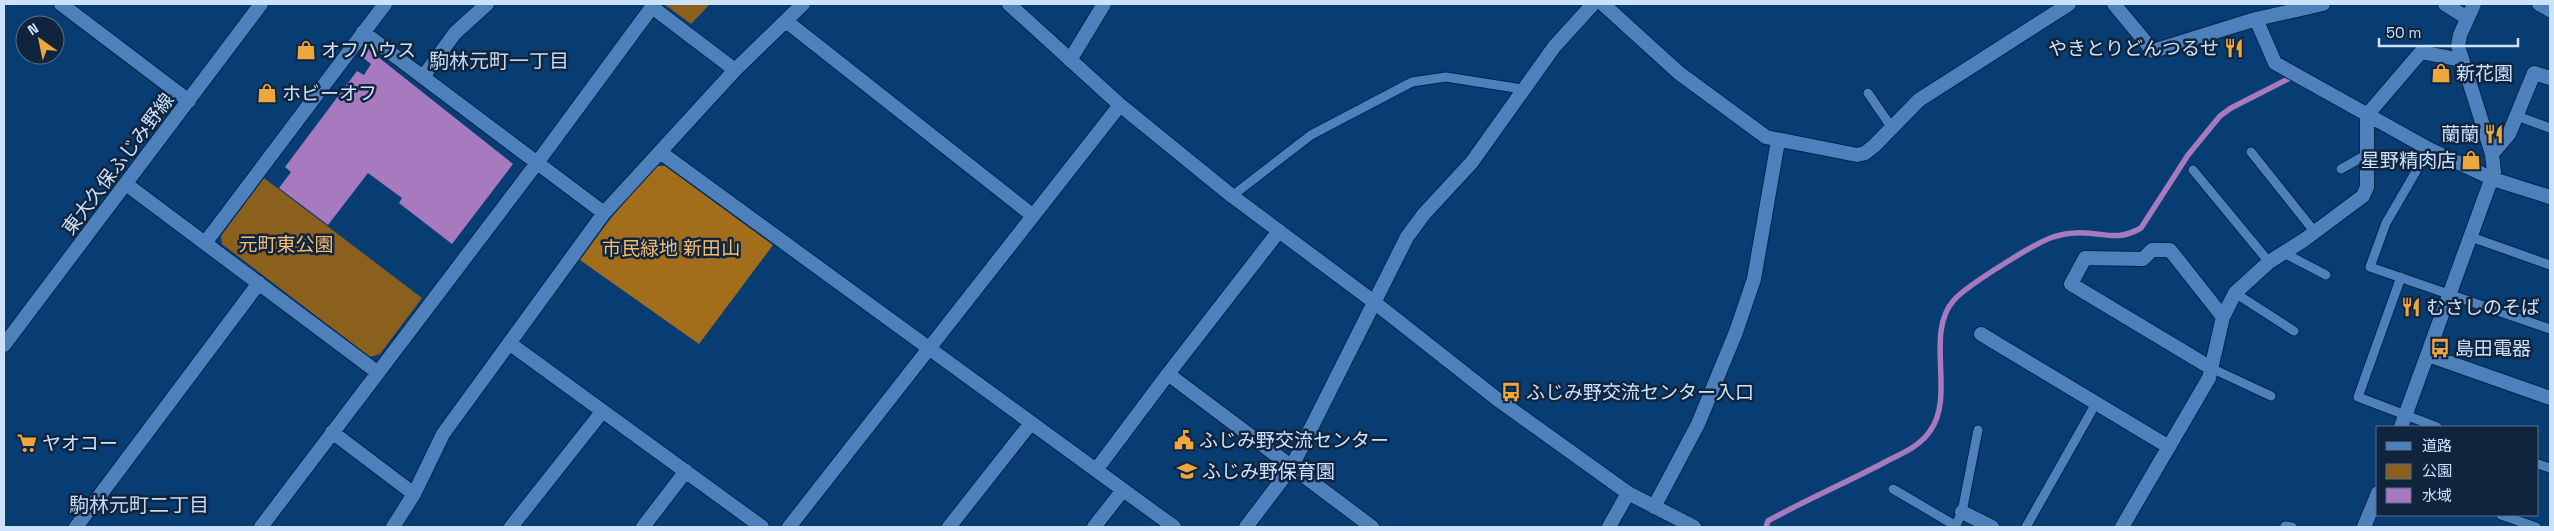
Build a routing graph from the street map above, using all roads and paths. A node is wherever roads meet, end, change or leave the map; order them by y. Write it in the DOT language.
graph roads {
  1 [pos="61,4"];
  2 [pos="261,4"];
  3 [pos="385,4"];
  4 [pos="488,4"];
  5 [pos="803,4"];
  6 [pos="1009,4"];
  7 [pos="1104,4"];
  8 [pos="1593,4"];
  9 [pos="1603,4"];
  10 [pos="2069,4"];
  11 [pos="2114,4"];
  12 [pos="2323,4"];
  13 [pos="2445,4"];
  14 [pos="2474,4"];
  15 [pos="2539,4"];
  16 [pos="2550,10"];
  17 [pos="2467,18"];
  18 [pos="2256,19"];
  19 [pos="786,21"];
  20 [pos="363,32"];
  21 [pos="1070,60"];
  22 [pos="2461,60"];
  23 [pos="735,70"];
  24 [pos="422,76"];
  25 [pos="2550,78"];
  26 [pos="1522,89"];
  27 [pos="1868,93"];
  28 [pos="189,101"];
  29 [pos="1120,105"];
  30 [pos="2367,115"];
  31 [pos="2517,116"];
  32 [pos="1892,128"];
  33 [pos="2550,128"];
  34 [pos="1778,141"];
  35 [pos="2430,149"];
  36 [pos="660,152"];
  37 [pos="2250,152"];
  38 [pos="2492,154"];
  39 [pos="2366,155"];
  40 [pos="537,163"];
  41 [pos="2341,169"];
  42 [pos="2193,170"];
  43 [pos="2493,179"];
  44 [pos="126,184"];
  45 [pos="1232,196"];
  46 [pos="2550,198"];
  47 [pos="604,213"];
  48 [pos="1032,215"];
  49 [pos="1279,231"];
  50 [pos="2314,232"];
  51 [pos="2471,237"];
  52 [pos="205,243"];
  53 [pos="2284,253"];
  54 [pos="2269,262"];
  55 [pos="2550,265"];
  56 [pos="2326,275"];
  57 [pos="2401,277"];
  58 [pos="259,283"];
  59 [pos="2235,293"];
  60 [pos="2449,293"];
  61 [pos="1374,302"];
  62 [pos="2223,317"];
  63 [pos="2550,329"];
  64 [pos="2294,331"];
  65 [pos="1981,334"];
  66 [pos="509,343"];
  67 [pos="4,345"];
  68 [pos="930,349"];
  69 [pos="2428,355"];
  70 [pos="2211,368"];
  71 [pos="378,372"];
  72 [pos="1168,374"];
  73 [pos="2271,396"];
  74 [pos="2550,398"];
  75 [pos="2095,405"];
  76 [pos="602,412"];
  77 [pos="2403,421"];
  78 [pos="1031,423"];
  79 [pos="2431,426"];
  80 [pos="1978,430"];
  81 [pos="332,432"];
  82 [pos="2169,447"];
  83 [pos="1291,468"];
  84 [pos="1096,470"];
  85 [pos="686,471"];
  86 [pos="1123,490"];
  87 [pos="1893,490"];
  88 [pos="1628,493"];
  89 [pos="414,494"];
  90 [pos="2376,498"];
  91 [pos="1654,507"];
  92 [pos="1962,512"];
  93 [pos="2504,516"];
  94 [pos="76,527"];
  95 [pos="261,527"];
  96 [pos="394,527"];
  97 [pos="511,527"];
  98 [pos="643,527"];
  99 [pos="762,527"];
  100 [pos="788,527"];
  101 [pos="949,527"];
  102 [pos="1094,527"];
  103 [pos="1174,527"];
  104 [pos="1246,527"];
  105 [pos="1372,527"];
  106 [pos="1609,527"];
  107 [pos="1694,527"];
  108 [pos="1955,527"];
  109 [pos="1992,527"];
  110 [pos="2026,527"];
  111 [pos="2122,527"];
  112 [pos="2364,527"];
  113 [pos="2536,527"];
  1 -- 28 [label="street"];
  2 -- 28 [label="street, 東大久保ふじみ野線"];
  3 -- 20 [label="street"];
  4 -- 24 [label="street"];
  5 -- 19 [label="street"];
  6 -- 21 [label="street"];
  7 -- 21 [label="street"];
  8 -- 26 [label="street"];
  9 -- 34 [label="street"];
  10 -- 32 [label="street"];
  11 -- 18 [label="street"];
  12 -- 18 [label="street"];
  13 -- 17 [label="street"];
  14 -- 17 [label="street"];
  15 -- 16 [label="street"];
  17 -- 22 [label="street"];
  18 -- 30 [label="street"];
  19 -- 23 [label="street"];
  19 -- 48 [label="street"];
  20 -- 24 [label="street"];
  20 -- 52 [label="street"];
  21 -- 29 [label="street"];
  22 -- 30 [label="street"];
  22 -- 38 [label="street"];
  23 -- 36 [label="street"];
  23 -- 40 [label="street"];
  24 -- 40 [label="street"];
  25 -- 31 [label="street"];
  26 -- 45 [label="lane"];
  26 -- 61 [label="street"];
  27 -- 32 [label="lane"];
  28 -- 44 [label="street, 東大久保ふじみ野線"];
  29 -- 45 [label="street"];
  29 -- 48 [label="street"];
  30 -- 35 [label="street"];
  30 -- 39 [label="street"];
  31 -- 33 [label="lane"];
  31 -- 38 [label="street"];
  32 -- 34 [label="street"];
  34 -- 91 [label="street"];
  35 -- 43 [label="street"];
  35 -- 57 [label="lane"];
  36 -- 47 [label="street"];
  36 -- 68 [label="street"];
  37 -- 50 [label="lane"];
  38 -- 43 [label="street"];
  39 -- 41 [label="lane"];
  39 -- 50 [label="street"];
  40 -- 47 [label="street"];
  40 -- 71 [label="street"];
  42 -- 54 [label="lane"];
  43 -- 46 [label="street"];
  43 -- 51 [label="street"];
  44 -- 52 [label="street"];
  44 -- 67 [label="street, 東大久保ふじみ野線"];
  45 -- 49 [label="street"];
  47 -- 66 [label="street"];
  48 -- 68 [label="street"];
  49 -- 61 [label="street"];
  49 -- 72 [label="street"];
  50 -- 53 [label="street"];
  51 -- 55 [label="lane"];
  51 -- 60 [label="street"];
  52 -- 58 [label="street"];
  53 -- 54 [label="street"];
  53 -- 56 [label="lane"];
  54 -- 59 [label="street"];
  57 -- 60 [label="lane"];
  57 -- 77 [label="lane"];
  58 -- 71 [label="street"];
  58 -- 94 [label="street"];
  59 -- 62 [label="street"];
  59 -- 64 [label="lane"];
  60 -- 63 [label="lane"];
  60 -- 69 [label="street"];
  61 -- 83 [label="street"];
  61 -- 88 [label="street"];
  62 -- 70 [label="street"];
  62 -- 70 [label="street"];
  65 -- 75 [label="street"];
  66 -- 76 [label="street"];
  66 -- 89 [label="street"];
  68 -- 78 [label="street"];
  68 -- 100 [label="street"];
  69 -- 74 [label="street"];
  69 -- 77 [label="street"];
  70 -- 73 [label="lane"];
  70 -- 82 [label="street"];
  71 -- 81 [label="street"];
  72 -- 83 [label="street"];
  72 -- 84 [label="street"];
  75 -- 82 [label="street"];
  75 -- 110 [label="lane"];
  76 -- 85 [label="street"];
  76 -- 97 [label="street"];
  77 -- 79 [label="lane"];
  78 -- 84 [label="street"];
  78 -- 101 [label="street"];
  80 -- 92 [label="lane"];
  81 -- 89 [label="street"];
  81 -- 95 [label="street"];
  82 -- 111 [label="street"];
  83 -- 104 [label="street"];
  83 -- 105 [label="street"];
  84 -- 86 [label="street"];
  85 -- 98 [label="street"];
  85 -- 99 [label="street"];
  86 -- 102 [label="street"];
  86 -- 103 [label="street"];
  87 -- 108 [label="lane"];
  88 -- 91 [label="street"];
  88 -- 106 [label="street"];
  89 -- 96 [label="street"];
  90 -- 112 [label="street"];
  91 -- 107 [label="street"];
  92 -- 108 [label="lane"];
  92 -- 109 [label="street"];
  93 -- 113 [label="lane"];
}
